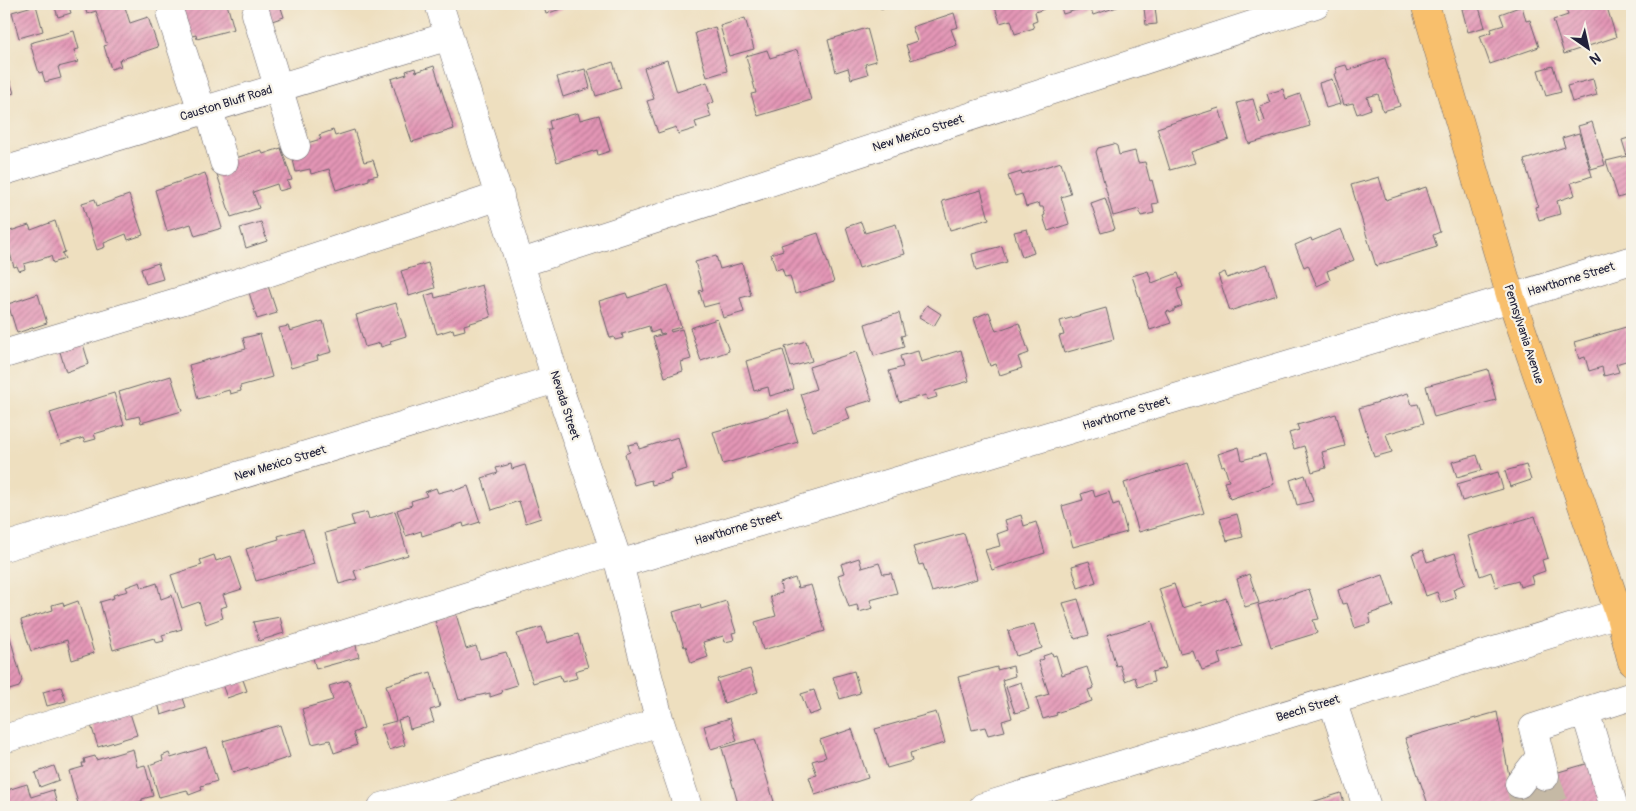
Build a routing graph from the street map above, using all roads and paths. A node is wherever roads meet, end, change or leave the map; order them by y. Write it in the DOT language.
graph roads {
  1 [pos="440,4"];
  2 [pos="1316,4"];
  3 [pos="1426,4"];
  4 [pos="256,14"];
  5 [pos="171,16"];
  6 [pos="449,36"];
  7 [pos="278,88"];
  8 [pos="205,110"];
  9 [pos="296,146"];
  10 [pos="224,162"];
  11 [pos="4,171"];
  12 [pos="500,196"];
  13 [pos="1632,260"];
  14 [pos="521,263"];
  15 [pos="1511,298"];
  16 [pos="4,354"];
  17 [pos="556,379"];
  18 [pos="4,547"];
  19 [pos="617,558"];
  20 [pos="1625,611"];
  21 [pos="1632,662"];
  22 [pos="1632,696"];
  23 [pos="1332,700"];
  24 [pos="1586,711"];
  25 [pos="660,722"];
  26 [pos="4,739"];
  27 [pos="1519,784"];
  28 [pos="382,807"];
  29 [pos="688,807"];
  30 [pos="983,807"];
  31 [pos="1368,807"];
  32 [pos="1614,807"];
  1 -- 6 [label="street, Nevada Street"];
  2 -- 14 [label="street, New Mexico Street"];
  3 -- 15 [label="main road, Pennsylvania Avenue"];
  4 -- 7 [label="street"];
  5 -- 8 [label="street"];
  6 -- 7 [label="street, Causton Bluff Road"];
  6 -- 12 [label="street, Nevada Street"];
  7 -- 8 [label="street, Causton Bluff Road"];
  7 -- 9 [label="street"];
  8 -- 10 [label="street"];
  8 -- 11 [label="street, Causton Bluff Road"];
  12 -- 14 [label="street, Nevada Street"];
  12 -- 16 [label="street"];
  13 -- 15 [label="street, Hawthorne Street"];
  14 -- 17 [label="street, Nevada Street"];
  15 -- 19 [label="street, Hawthorne Street"];
  15 -- 20 [label="main road, Pennsylvania Avenue"];
  17 -- 18 [label="street, New Mexico Street"];
  17 -- 19 [label="street, Nevada Street"];
  19 -- 25 [label="street, Nevada Street"];
  19 -- 26 [label="street, Hawthorne Street"];
  20 -- 21 [label="main road, Pennsylvania Avenue"];
  20 -- 23 [label="street, Beech Street"];
  22 -- 24 [label="street"];
  23 -- 30 [label="street, Beech Street"];
  23 -- 31 [label="street"];
  24 -- 27 [label="street"];
  24 -- 32 [label="street"];
  25 -- 28 [label="street"];
  25 -- 29 [label="street, Nevada Street"];
}
